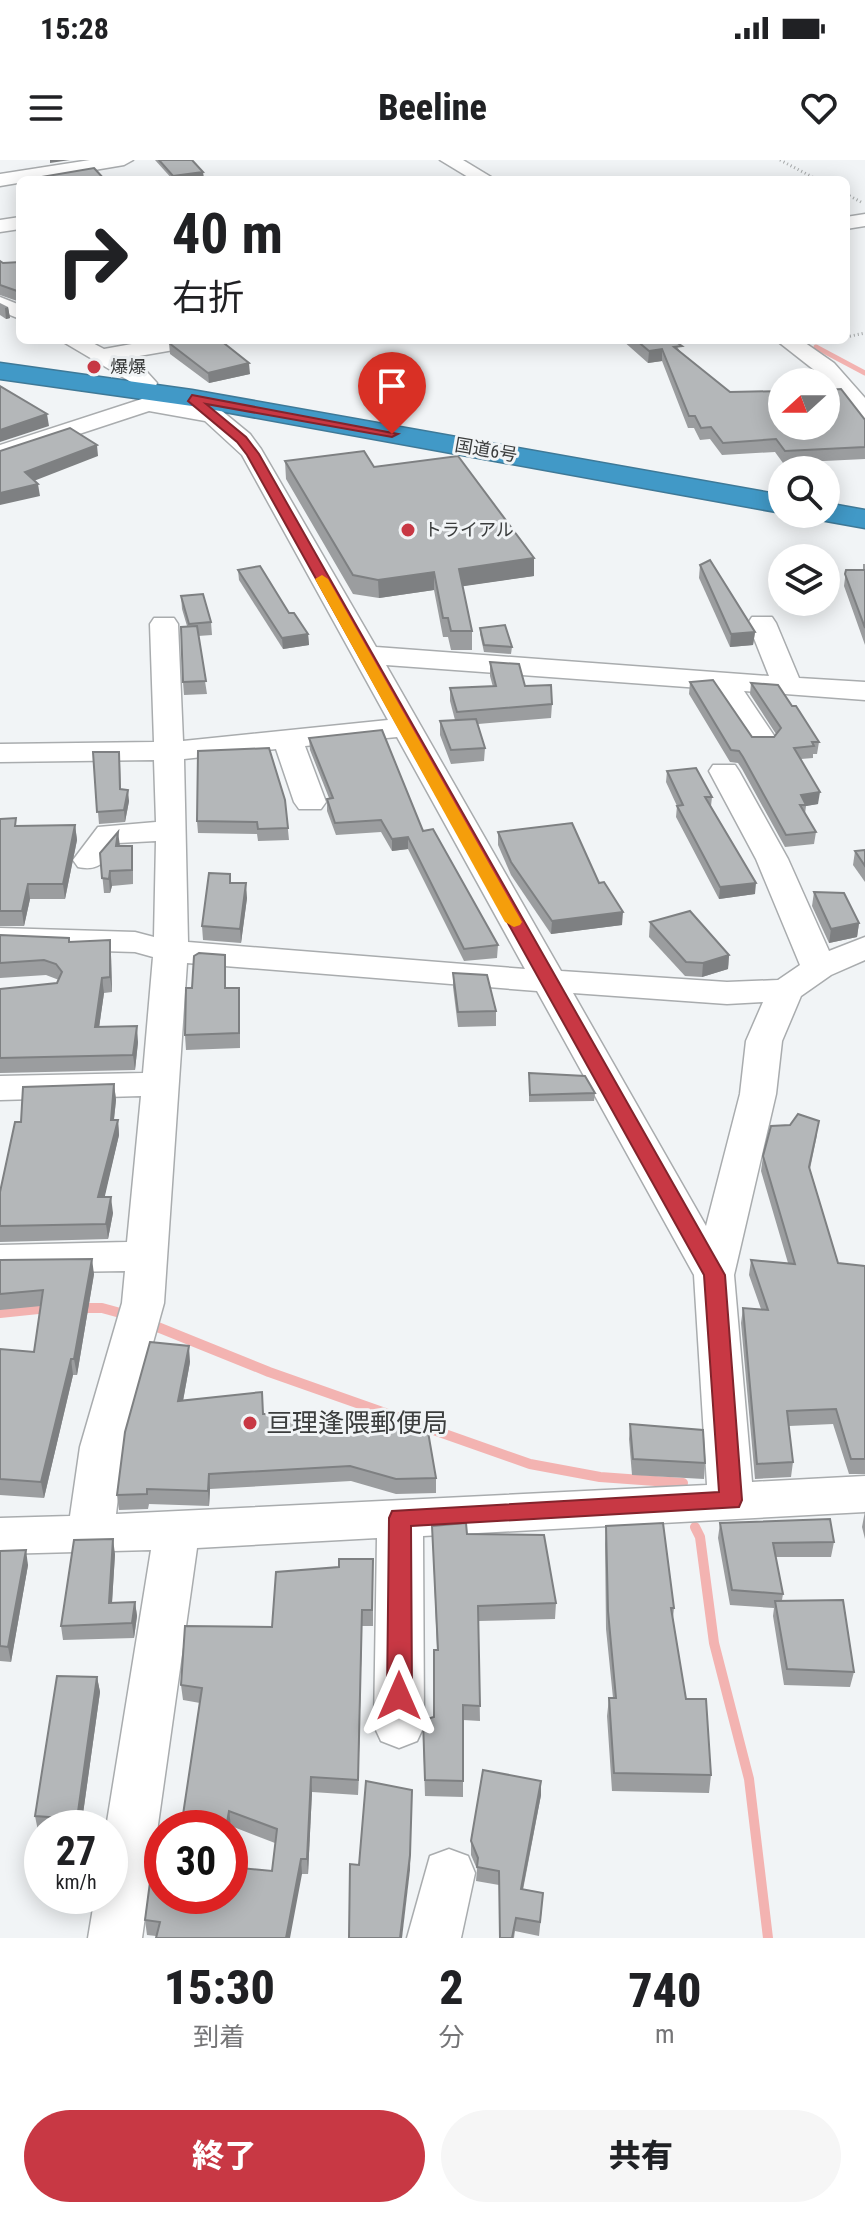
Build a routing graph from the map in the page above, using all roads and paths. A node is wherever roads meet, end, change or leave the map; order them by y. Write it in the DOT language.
graph roads {
  1 [pos="124,160"];
  2 [pos="780,160"];
  3 [pos="98,162"];
  4 [pos="448,169"];
  5 [pos="22,176"];
  6 [pos="115,176"];
  7 [pos="477,176"];
  8 [pos="810,176"];
  9 [pos="78,344"];
  10 [pos="168,344"];
  11 [pos="793,344"];
  12 [pos="101,356"];
  13 [pos="0,371"];
  14 [pos="144,391"];
  15 [pos="202,407"];
  16 [pos="865,412"];
  17 [pos="0,453"];
  18 [pos="768,502"];
  19 [pos="840,515"];
  20 [pos="865,519"];
  21 [pos="762,623"];
  22 [pos="164,624"];
  23 [pos="364,655"];
  24 [pos="724,682"];
  25 [pos="788,686"];
  26 [pos="865,691"];
  27 [pos="404,727"];
  28 [pos="287,739"];
  29 [pos="762,740"];
  30 [pos="170,751"];
  31 [pos="0,753"];
  32 [pos="724,771"];
  33 [pos="310,802"];
  34 [pos="172,831"];
  35 [pos="89,860"];
  36 [pos="0,938"];
  37 [pos="865,947"];
  38 [pos="171,951"];
  39 [pos="819,968"];
  40 [pos="546,979"];
  41 [pos="786,990"];
  42 [pos="159,1084"];
  43 [pos="0,1088"];
  44 [pos="146,1256"];
  45 [pos="0,1259"];
  46 [pos="714,1275"];
  47 [pos="865,1494"];
  48 [pos="731,1500"];
  49 [pos="400,1518"];
  50 [pos="177,1531"];
  51 [pos="91,1532"];
  52 [pos="0,1536"];
  53 [pos="399,1726"];
  54 [pos="449,1873"];
  55 [pos="115,1938"];
  56 [pos="434,1938"];
  1 -- 3 [label="street"];
  2 -- 8 [label="path"];
  3 -- 5 [label="street"];
  3 -- 6 [label="street"];
  4 -- 7 [label="street"];
  9 -- 12 [label="street"];
  10 -- 12 [label="street"];
  11 -- 16 [label="street"];
  12 -- 14 [label="street"];
  13 -- 14 [label="highway, 国道6号"];
  14 -- 15 [label="highway, 国道6号"];
  15 -- 17 [label="street"];
  15 -- 18 [label="highway, 国道6号"];
  15 -- 23 [label="street"];
  19 -- 20 [label="highway"];
  21 -- 25 [label="street"];
  22 -- 30 [label="street"];
  23 -- 24 [label="street"];
  23 -- 27 [label="street"];
  24 -- 25 [label="street"];
  24 -- 29 [label="street"];
  25 -- 26 [label="street"];
  27 -- 28 [label="street"];
  27 -- 40 [label="street"];
  28 -- 30 [label="street"];
  28 -- 33 [label="street"];
  30 -- 31 [label="street"];
  30 -- 34 [label="street"];
  32 -- 39 [label="street"];
  34 -- 35 [label="street"];
  34 -- 38 [label="street"];
  36 -- 38 [label="street"];
  37 -- 39 [label="street"];
  38 -- 40 [label="street"];
  38 -- 42 [label="street"];
  39 -- 41 [label="street"];
  40 -- 41 [label="street"];
  40 -- 46 [label="street"];
  41 -- 46 [label="street"];
  42 -- 43 [label="street"];
  42 -- 44 [label="street"];
  44 -- 45 [label="street"];
  44 -- 51 [label="street"];
  46 -- 48 [label="street"];
  47 -- 48 [label="street"];
  48 -- 49 [label="street"];
  49 -- 50 [label="street"];
  49 -- 53 [label="street"];
  50 -- 51 [label="street"];
  50 -- 55 [label="street"];
  51 -- 52 [label="street"];
  54 -- 56 [label="street"];
}
